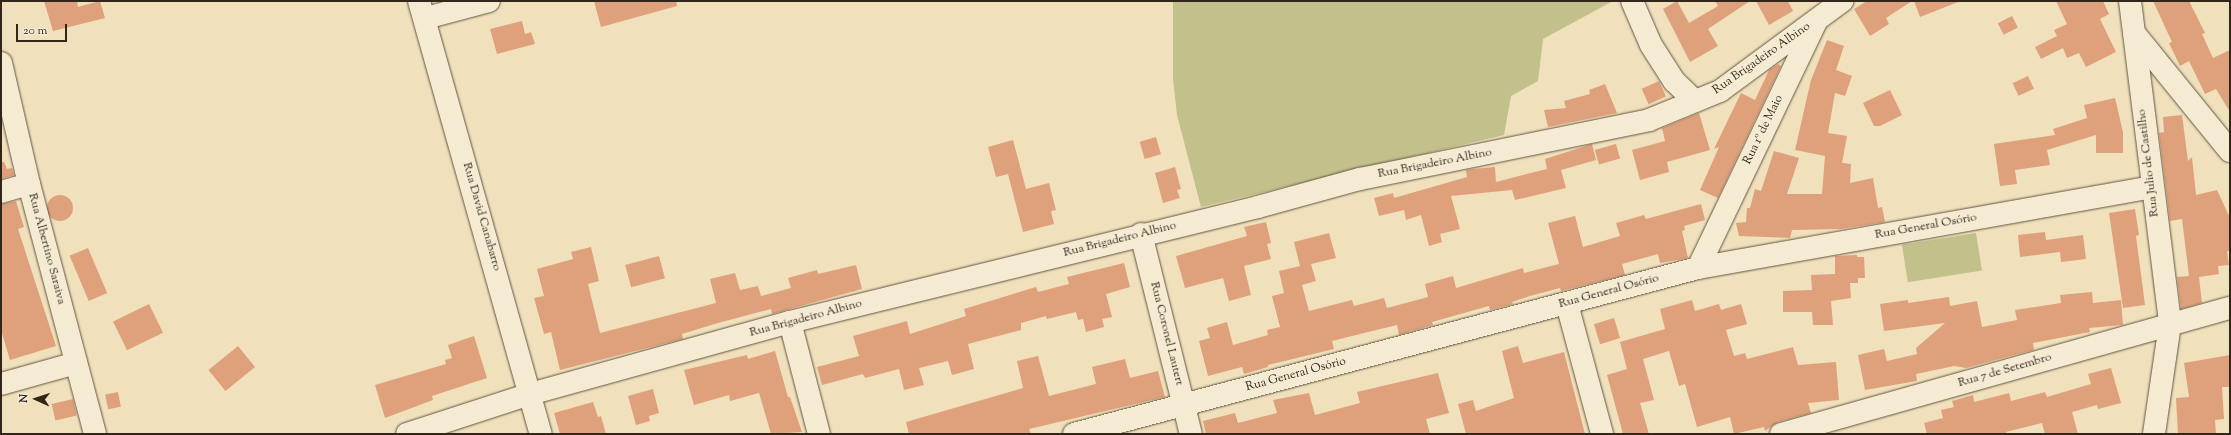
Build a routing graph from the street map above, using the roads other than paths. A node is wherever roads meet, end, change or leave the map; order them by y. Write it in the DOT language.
graph roads {
  1 [pos="489,1"];
  2 [pos="1632,1"];
  3 [pos="1842,1"];
  4 [pos="2130,1"];
  5 [pos="422,10"];
  6 [pos="1816,21"];
  7 [pos="2134,33"];
  8 [pos="1,63"];
  9 [pos="1695,101"];
  10 [pos="2230,150"];
  11 [pos="29,184"];
  12 [pos="2151,187"];
  13 [pos="1,192"];
  14 [pos="1141,234"];
  15 [pos="1698,268"];
  16 [pos="1567,304"];
  17 [pos="2230,308"];
  18 [pos="790,322"];
  19 [pos="2170,324"];
  20 [pos="76,363"];
  21 [pos="1,384"];
  22 [pos="530,394"];
  23 [pos="1183,405"];
  24 [pos="1794,432"];
  25 [pos="95,434"];
  26 [pos="407,434"];
  27 [pos="541,434"];
  28 [pos="819,434"];
  29 [pos="1074,434"];
  30 [pos="1191,434"];
  31 [pos="1602,434"];
  32 [pos="2154,434"];
  1 -- 5 [label="street"];
  2 -- 9 [label="street"];
  3 -- 6 [label="street, Rua 1º de Maio"];
  4 -- 7 [label="street, Rua Julio de Castilho"];
  5 -- 22 [label="street, Rua David Canabarro"];
  6 -- 9 [label="street, Rua Brigadeiro Albino"];
  6 -- 15 [label="street, Rua 1º de Maio"];
  7 -- 10 [label="street"];
  7 -- 12 [label="street, Rua Julio de Castilho"];
  8 -- 11 [label="street, Rua Albertino Saraiva"];
  9 -- 14 [label="street, Rua Brigadeiro Albino"];
  11 -- 13 [label="street"];
  11 -- 20 [label="street, Rua Albertino Saraiva"];
  12 -- 15 [label="street, Rua General Osório"];
  12 -- 19 [label="street, Rua Julio de Castilho"];
  14 -- 18 [label="street, Rua Brigadeiro Albino"];
  14 -- 23 [label="street, Rua Coronel Lautert"];
  15 -- 16 [label="street, Rua General Osório"];
  16 -- 23 [label="street, Rua General Osório"];
  16 -- 31 [label="street"];
  17 -- 19 [label="street, Rua 7 de Setembro"];
  18 -- 22 [label="street, Rua Brigadeiro Albino"];
  18 -- 28 [label="street"];
  19 -- 24 [label="street, Rua 7 de Setembro"];
  19 -- 32 [label="street, Rua Julio de Castilho"];
  20 -- 21 [label="street"];
  20 -- 25 [label="street, Rua Albertino Saraiva"];
  22 -- 26 [label="street, Rua Brigadeiro Albino"];
  22 -- 27 [label="street, Rua David Canabarro"];
  23 -- 29 [label="street, Rua General Osório"];
  23 -- 30 [label="street, Rua Coronel Lautert"];
}
